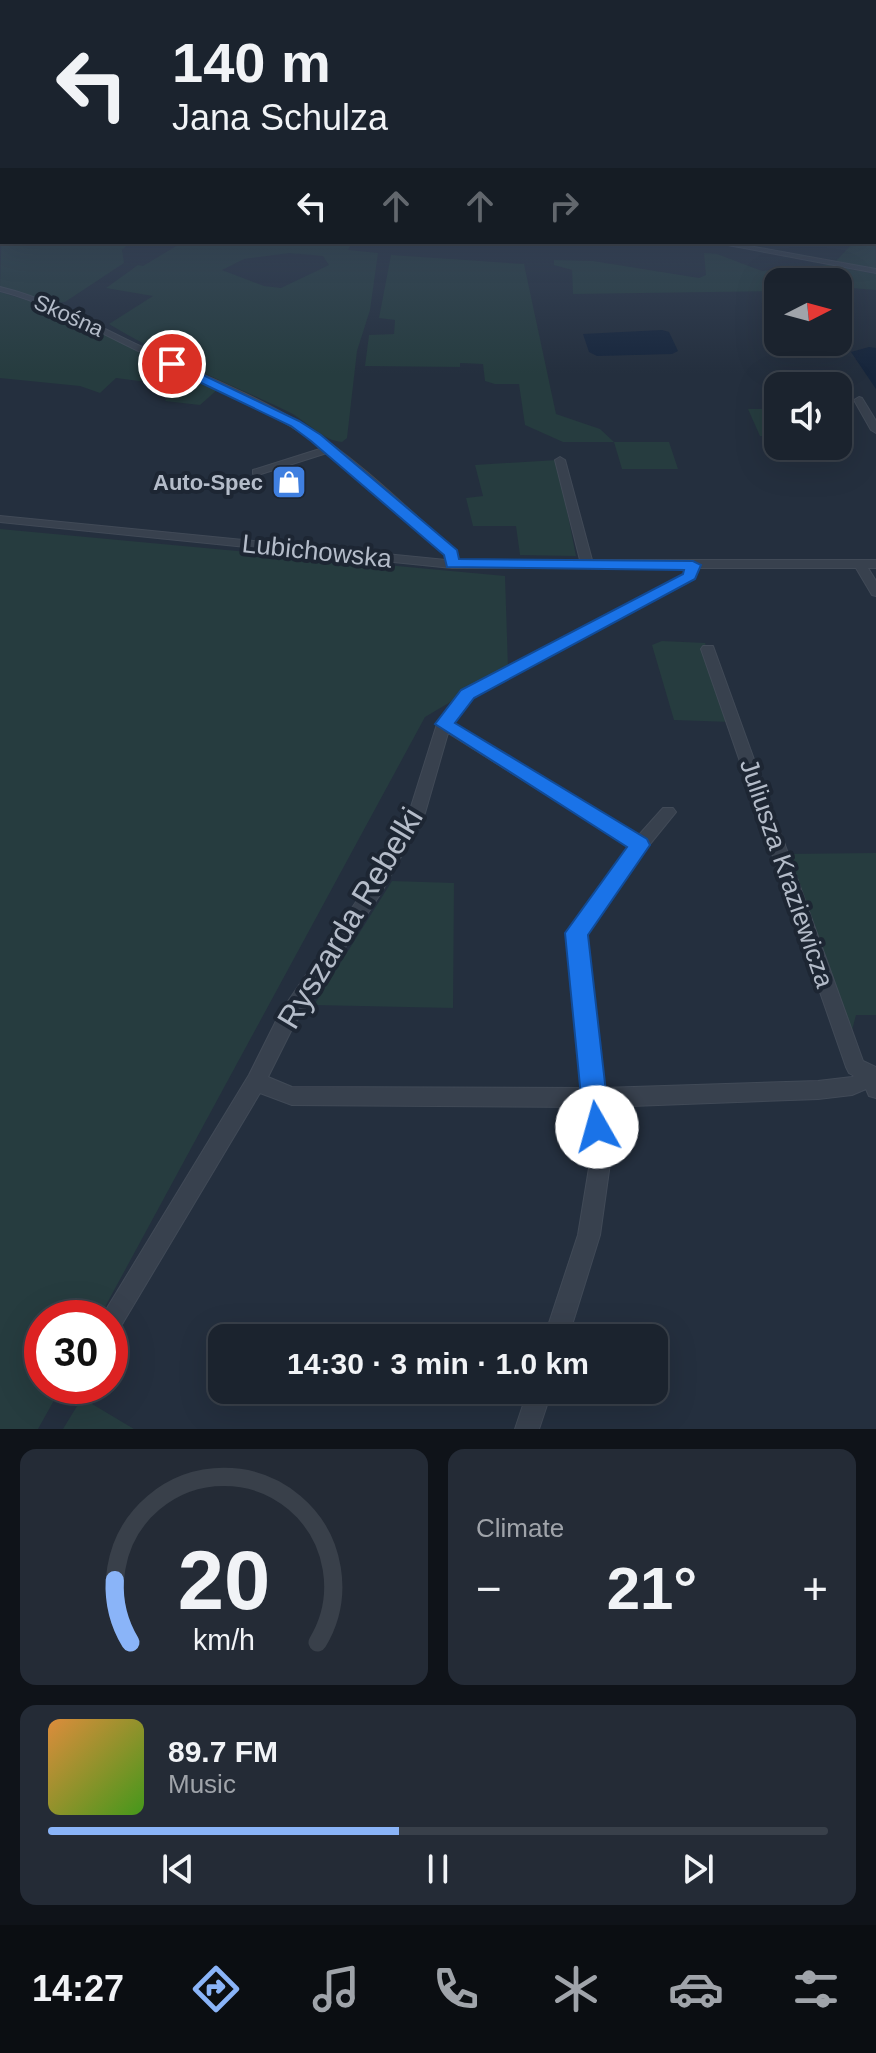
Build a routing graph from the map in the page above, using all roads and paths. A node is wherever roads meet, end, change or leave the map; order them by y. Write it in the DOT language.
graph roads {
  1 [pos="726,244"];
  2 [pos="876,271"];
  3 [pos="0,289"];
  4 [pos="859,400"];
  5 [pos="876,430"];
  6 [pos="352,447"];
  7 [pos="330,449"];
  8 [pos="560,460"];
  9 [pos="344,462"];
  10 [pos="257,472"];
  11 [pos="0,519"];
  12 [pos="452,564"];
  13 [pos="860,564"];
  14 [pos="876,564"];
  15 [pos="587,565"];
  16 [pos="693,565"];
  17 [pos="876,592"];
  18 [pos="708,649"];
  19 [pos="444,724"];
  20 [pos="668,812"];
  21 [pos="640,845"];
  22 [pos="875,1080"];
  23 [pos="256,1082"];
  24 [pos="593,1098"];
  25 [pos="124,1300"];
  26 [pos="560,1324"];
  27 [pos="535,1404"];
  28 [pos="527,1429"];
  1 -- 2 [label="street"];
  3 -- 7 [label="street, Skośna"];
  4 -- 5 [label="street"];
  6 -- 9 [label="street"];
  7 -- 9 [label="street, Skośna"];
  7 -- 10 [label="street"];
  8 -- 15 [label="street"];
  9 -- 12 [label="street, Skośna"];
  11 -- 12 [label="street, Lubichowska"];
  12 -- 15 [label="street, Lubichowska"];
  13 -- 14 [label="street, Lubichowska"];
  13 -- 16 [label="street, Lubichowska"];
  13 -- 17 [label="street"];
  15 -- 16 [label="street, Lubichowska"];
  16 -- 19 [label="street, Ryszarda Rebelki"];
  18 -- 22 [label="street, Juliusza Kraziewicza"];
  19 -- 21 [label="street"];
  19 -- 23 [label="street, Ryszarda Rebelki"];
  20 -- 21 [label="street"];
  21 -- 24 [label="street"];
  22 -- 24 [label="street"];
  23 -- 24 [label="street"];
  23 -- 25 [label="street, Ryszarda Rebelki"];
  24 -- 26 [label="street"];
  27 -- 28 [label="street"];
}
